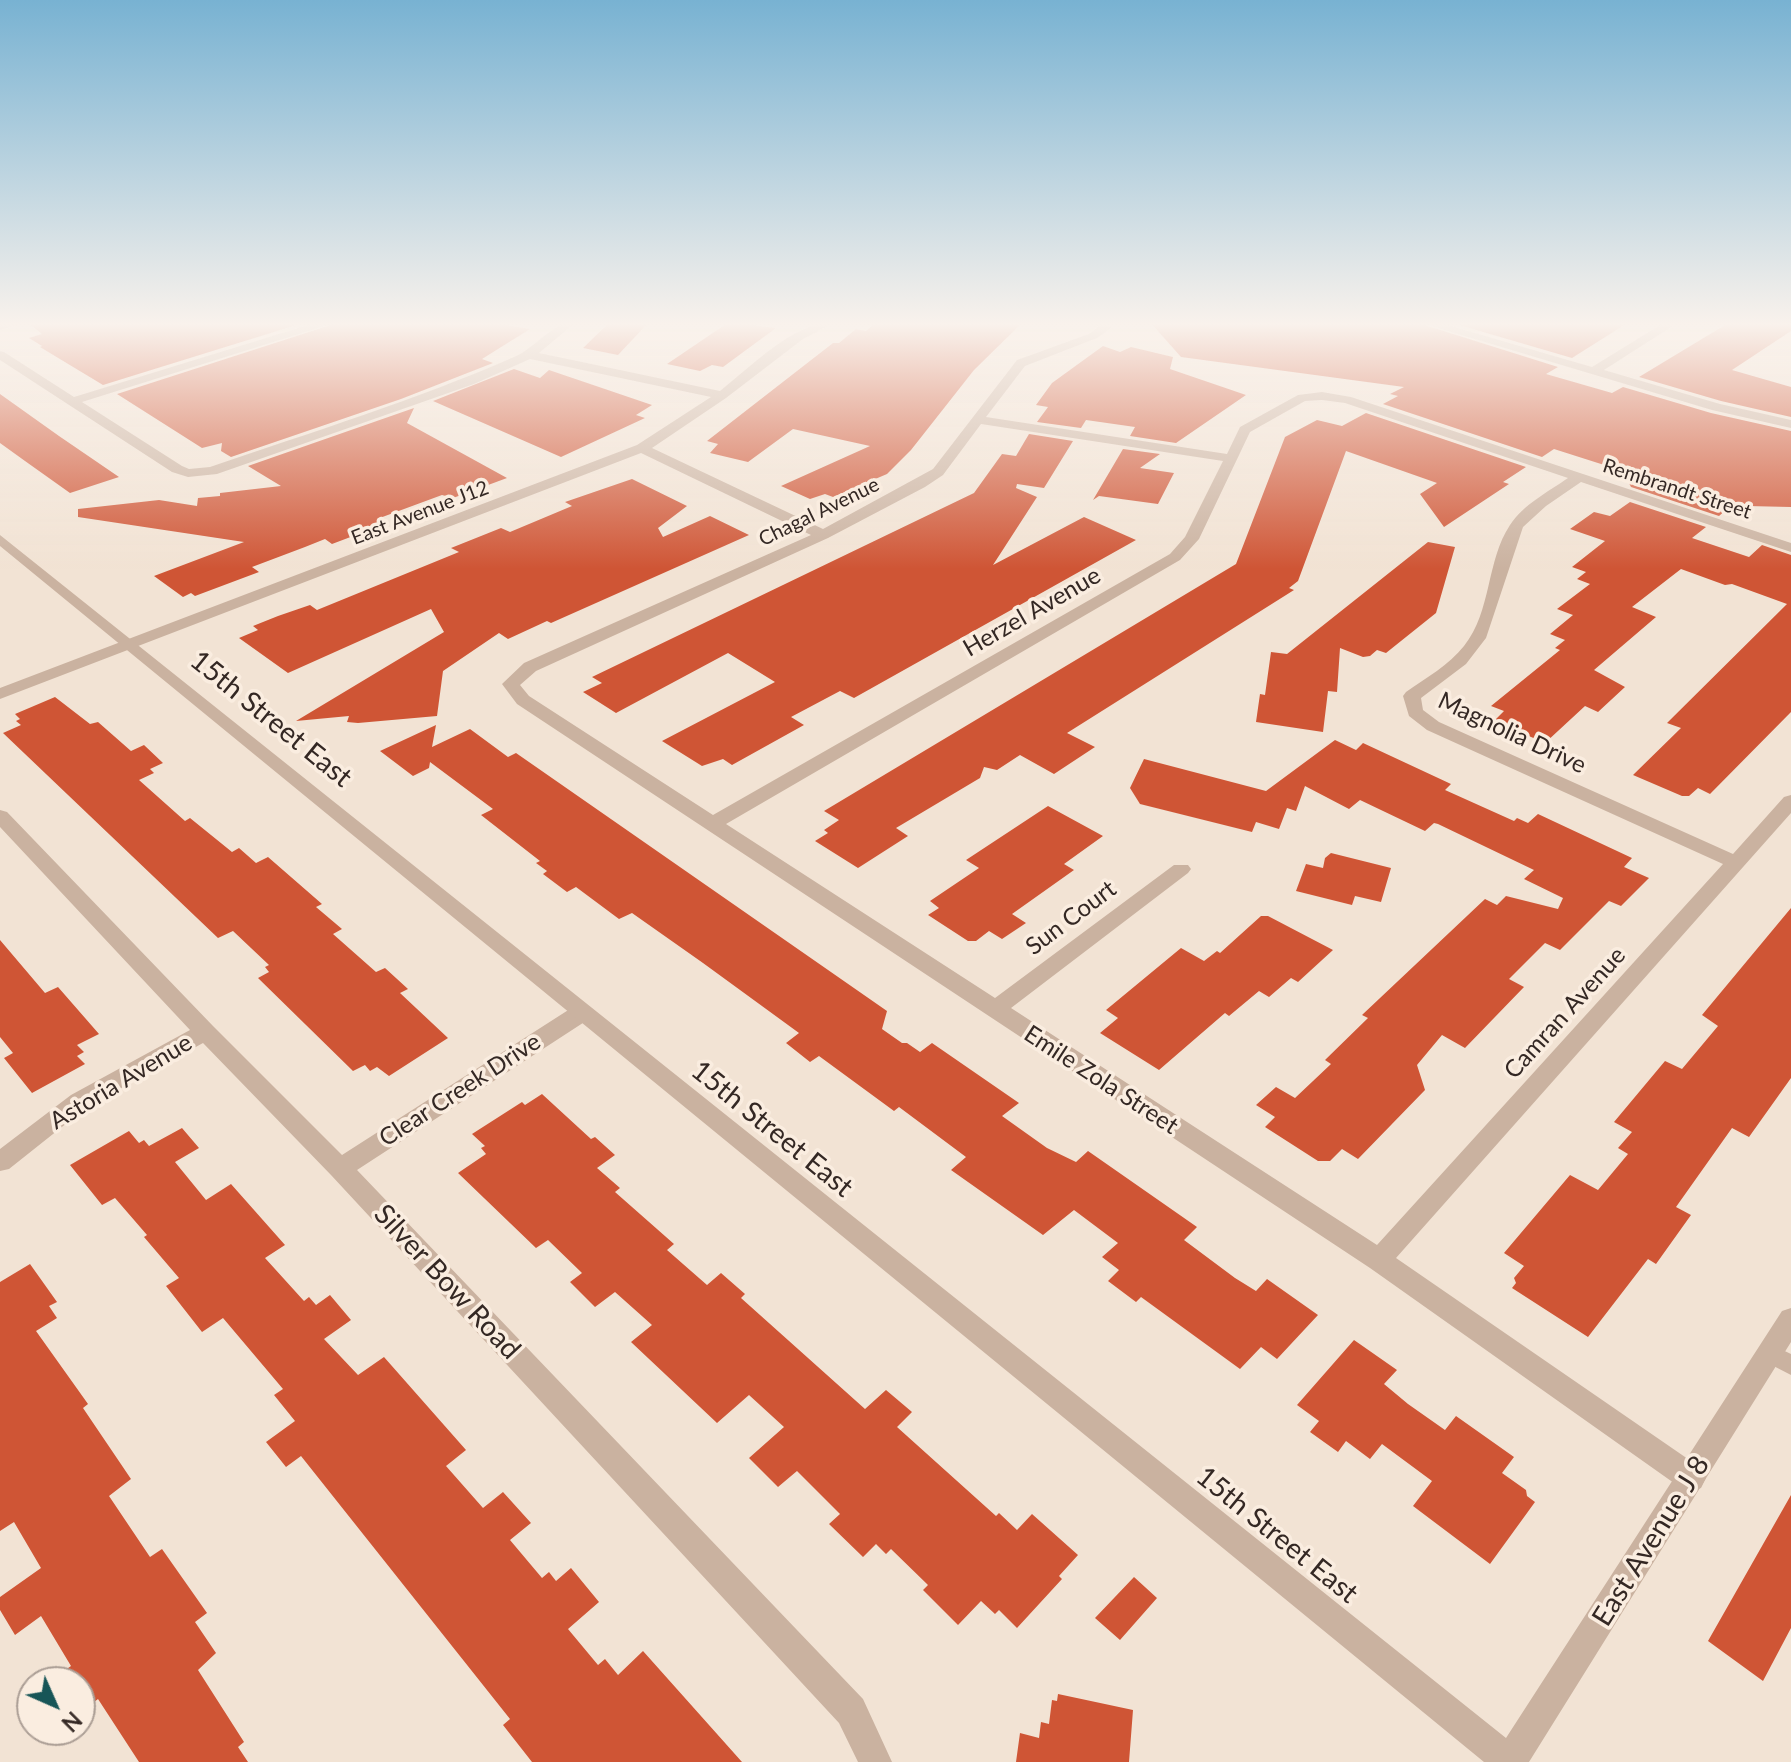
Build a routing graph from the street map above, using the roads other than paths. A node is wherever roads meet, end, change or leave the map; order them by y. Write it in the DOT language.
graph roads {
  1 [pos="78,404"];
  2 [pos="407,404"];
  3 [pos="708,404"];
  4 [pos="991,404"];
  5 [pos="1291,404"];
  6 [pos="1360,404"];
  7 [pos="1707,404"];
  8 [pos="980,420"];
  9 [pos="1791,424"];
  10 [pos="642,448"];
  11 [pos="1229,458"];
  12 [pos="1578,478"];
  13 [pos="823,535"];
  14 [pos="0,539"];
  15 [pos="1791,548"];
  16 [pos="132,644"];
  17 [pos="511,684"];
  18 [pos="0,694"];
  19 [pos="1791,801"];
  20 [pos="0,816"];
  21 [pos="712,824"];
  22 [pos="1735,862"];
  23 [pos="1181,869"];
  24 [pos="993,1010"];
  25 [pos="581,1013"];
  26 [pos="205,1032"];
  27 [pos="0,1162"];
  28 [pos="340,1168"];
  29 [pos="1379,1260"];
  30 [pos="1791,1319"];
  31 [pos="1780,1359"];
  32 [pos="1691,1478"];
  33 [pos="875,1762"];
  34 [pos="1510,1762"];
  1 -- 2 [label="street"];
  3 -- 10 [label="street, East Avenue J12"];
  4 -- 8 [label="street, Chagal Avenue"];
  5 -- 11 [label="street, Herzel Avenue"];
  6 -- 12 [label="street, Rembrandt Street"];
  7 -- 9 [label="street"];
  8 -- 11 [label="street"];
  8 -- 13 [label="street, Chagal Avenue"];
  10 -- 13 [label="street"];
  10 -- 16 [label="street, East Avenue J12"];
  11 -- 21 [label="street, Herzel Avenue"];
  12 -- 15 [label="street, Rembrandt Street"];
  12 -- 22 [label="street, Magnolia Drive"];
  13 -- 17 [label="street, Chagal Avenue"];
  14 -- 16 [label="street, 15th Street East"];
  16 -- 18 [label="street, East Avenue J12"];
  16 -- 25 [label="street, 15th Street East"];
  17 -- 21 [label="street, Emile Zola Street"];
  19 -- 22 [label="street, Camran Avenue"];
  20 -- 26 [label="street, Silver Bow Road"];
  21 -- 24 [label="street, Emile Zola Street"];
  22 -- 29 [label="street, Camran Avenue"];
  23 -- 24 [label="street, Sun Court"];
  24 -- 29 [label="street, Emile Zola Street"];
  25 -- 28 [label="street, Clear Creek Drive"];
  25 -- 34 [label="street, 15th Street East"];
  26 -- 27 [label="street, Astoria Avenue"];
  26 -- 28 [label="street, Silver Bow Road"];
  28 -- 33 [label="street, Silver Bow Road"];
  29 -- 32 [label="street, Emile Zola Street"];
  30 -- 31 [label="street, East Avenue J 8"];
  31 -- 32 [label="street, East Avenue J 8"];
  32 -- 34 [label="street, East Avenue J 8"];
}
